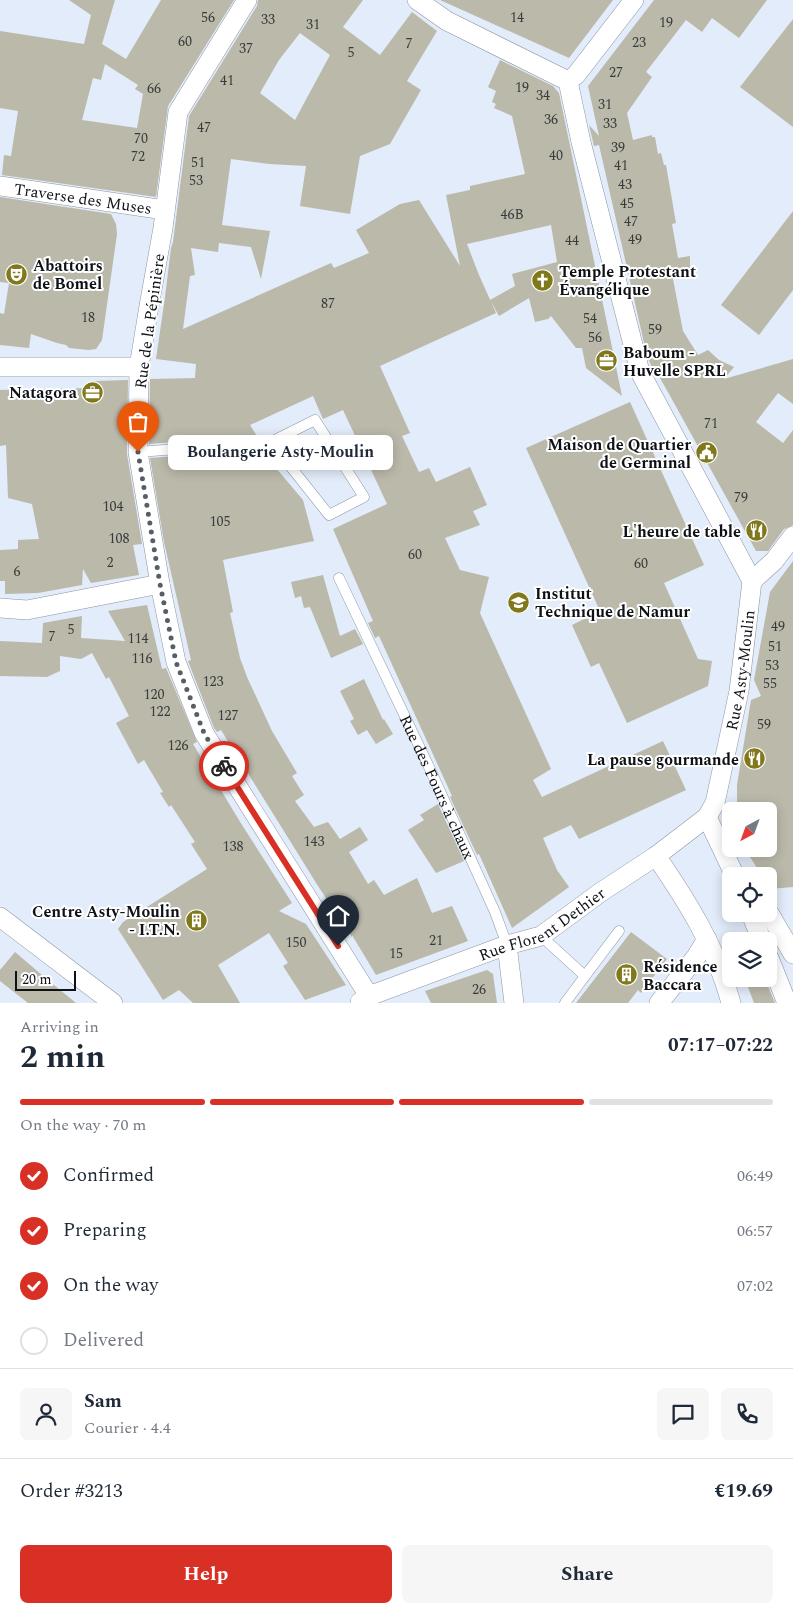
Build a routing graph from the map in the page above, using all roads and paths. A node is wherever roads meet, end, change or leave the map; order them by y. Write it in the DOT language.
graph roads {
  1 [pos="247,0"];
  2 [pos="417,0"];
  3 [pos="634,0"];
  4 [pos="568,80"];
  5 [pos="0,186"];
  6 [pos="165,210"];
  7 [pos="0,366"];
  8 [pos="139,367"];
  9 [pos="270,442"];
  10 [pos="138,452"];
  11 [pos="793,536"];
  12 [pos="339,578"];
  13 [pos="752,580"];
  14 [pos="160,584"];
  15 [pos="0,608"];
  16 [pos="711,810"];
  17 [pos="722,829"];
  18 [pos="656,856"];
  19 [pos="732,867"];
  20 [pos="0,917"];
  21 [pos="774,922"];
  22 [pos="619,931"];
  23 [pos="541,936"];
  24 [pos="707,939"];
  25 [pos="507,945"];
  26 [pos="793,954"];
  27 [pos="585,976"];
  28 [pos="777,978"];
  29 [pos="364,999"];
  30 [pos="113,1003"];
  31 [pos="514,1003"];
  32 [pos="565,1003"];
  33 [pos="660,1003"];
  34 [pos="731,1003"];
  35 [pos="787,1003"];
  1 -- 6 [label="street, Rue de la Pépinière"];
  2 -- 4 [label="street"];
  3 -- 4 [label="street"];
  4 -- 13 [label="street"];
  5 -- 6 [label="street, Traverse des Muses"];
  6 -- 8 [label="street, Rue de la Pépinière"];
  7 -- 8 [label="street"];
  8 -- 10 [label="street, Rue de la Pépinière"];
  9 -- 9 [label="lane"];
  9 -- 10 [label="lane"];
  10 -- 14 [label="street, Rue de la Pépinière"];
  11 -- 13 [label="street"];
  12 -- 25 [label="lane, Rue des Fours à chaux"];
  13 -- 16 [label="street, Rue Asty-Moulin"];
  14 -- 15 [label="street"];
  14 -- 29 [label="street, Rue de la Pépinière"];
  16 -- 17 [label="street"];
  16 -- 18 [label="street, Rue Florent Dethier"];
  16 -- 19 [label="street"];
  18 -- 23 [label="street, Rue Florent Dethier"];
  18 -- 24 [label="street"];
  20 -- 30 [label="street"];
  21 -- 26 [label="street"];
  22 -- 27 [label="lane"];
  23 -- 25 [label="street, Rue Florent Dethier"];
  23 -- 27 [label="lane"];
  24 -- 33 [label="street"];
  24 -- 34 [label="street"];
  25 -- 29 [label="street, Rue Florent Dethier"];
  25 -- 31 [label="street, Rue des Fours à chaux"];
  27 -- 32 [label="lane"];
  28 -- 35 [label="street"];
}
